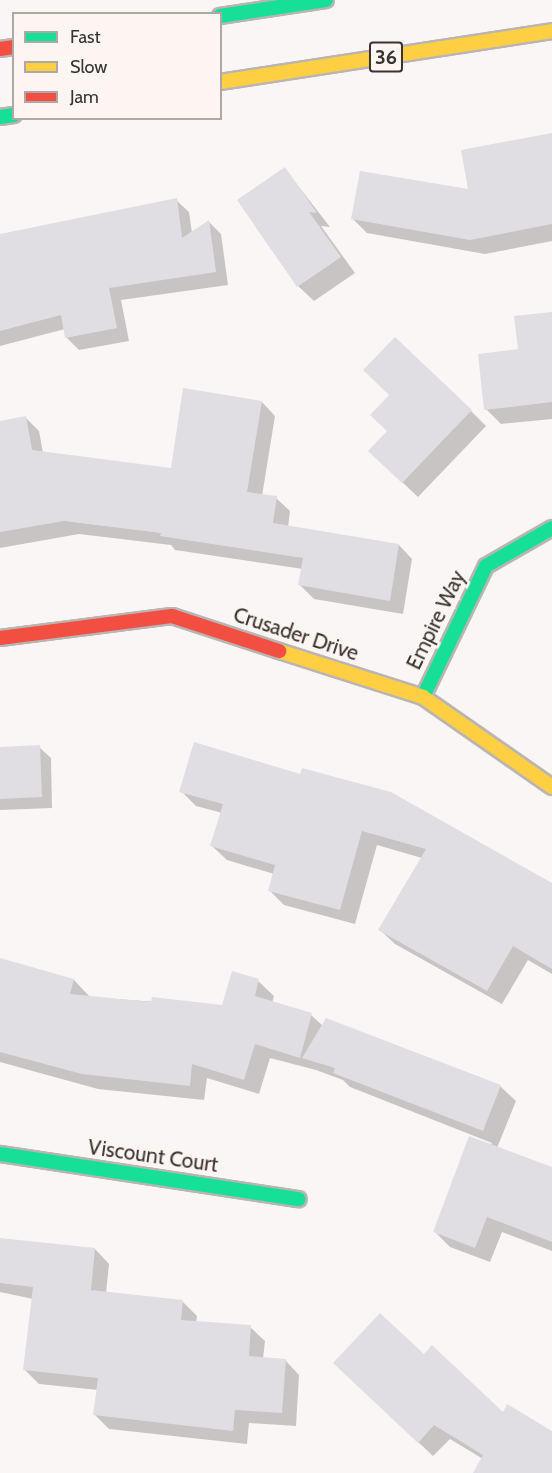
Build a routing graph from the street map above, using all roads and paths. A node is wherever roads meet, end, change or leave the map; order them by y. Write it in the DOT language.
graph roads {
  1 [pos="326,0"];
  2 [pos="222,16"];
  3 [pos="552,31"];
  4 [pos="222,82"];
  5 [pos="552,528"];
  6 [pos="0,638"];
  7 [pos="423,697"];
  8 [pos="552,787"];
  9 [pos="0,1154"];
  10 [pos="299,1198"];
  1 -- 2 [label="street"];
  3 -- 4 [label="street, 36"];
  5 -- 7 [label="street, Empire Way"];
  6 -- 7 [label="street, Crusader Drive"];
  7 -- 8 [label="street, Crusader Drive"];
  9 -- 10 [label="street, Viscount Court"];
}
